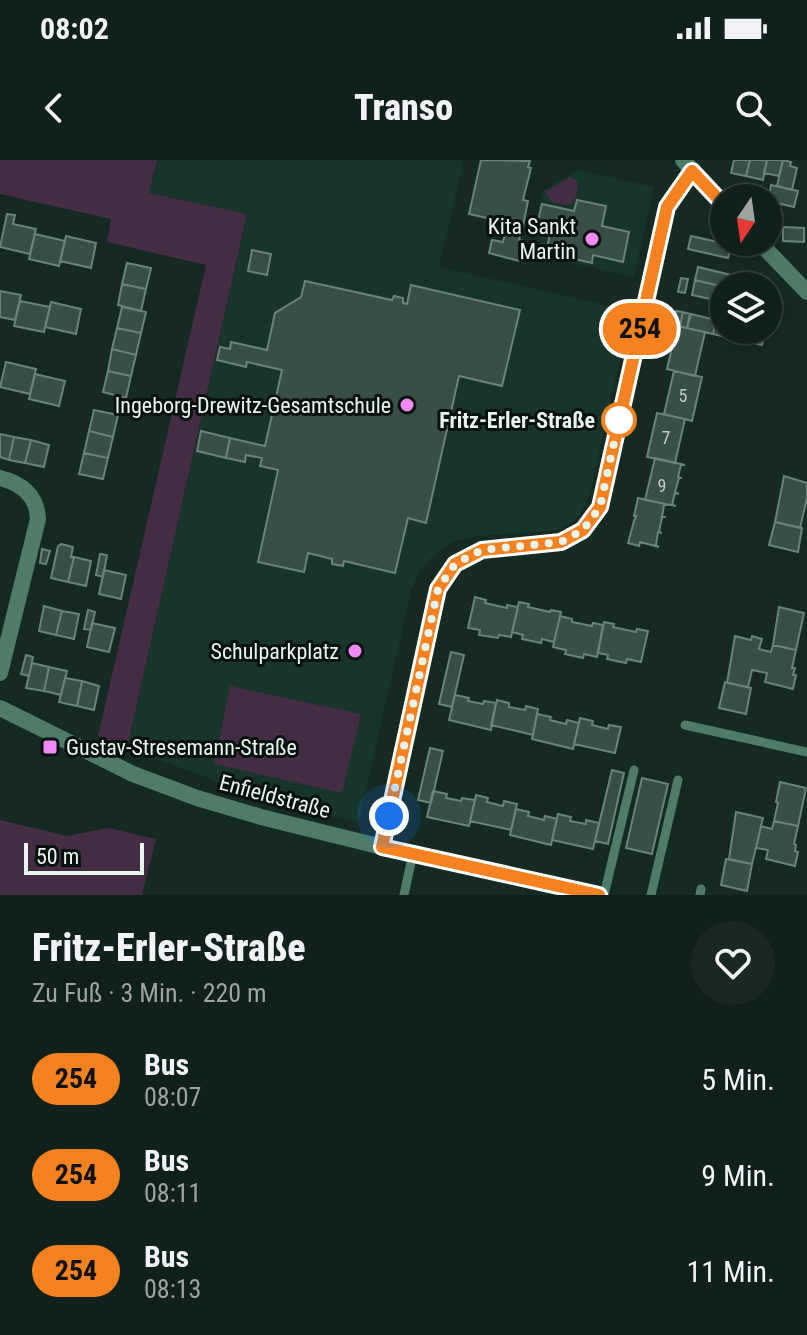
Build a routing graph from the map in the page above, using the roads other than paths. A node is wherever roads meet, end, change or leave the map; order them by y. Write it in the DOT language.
graph roads {
  1 [pos="687,166"];
  2 [pos="710,190"];
  3 [pos="772,256"];
  4 [pos="807,292"];
  5 [pos="0,478"];
  6 [pos="0,673"];
  7 [pos="0,708"];
  8 [pos="685,725"];
  9 [pos="807,752"];
  10 [pos="634,770"];
  11 [pos="678,780"];
  12 [pos="382,847"];
  13 [pos="413,853"];
  14 [pos="404,895"];
  15 [pos="602,895"];
  16 [pos="651,895"];
  1 -- 2 [label="street"];
  1 -- 12 [label="street"];
  3 -- 4 [label="street"];
  5 -- 6 [label="street"];
  7 -- 12 [label="street, Enfieldstraße"];
  8 -- 9 [label="lane"];
  10 -- 15 [label="lane"];
  11 -- 16 [label="lane"];
  12 -- 13 [label="street, Enfieldstraße"];
  13 -- 14 [label="lane"];
  13 -- 15 [label="street, Enfieldstraße"];
}
